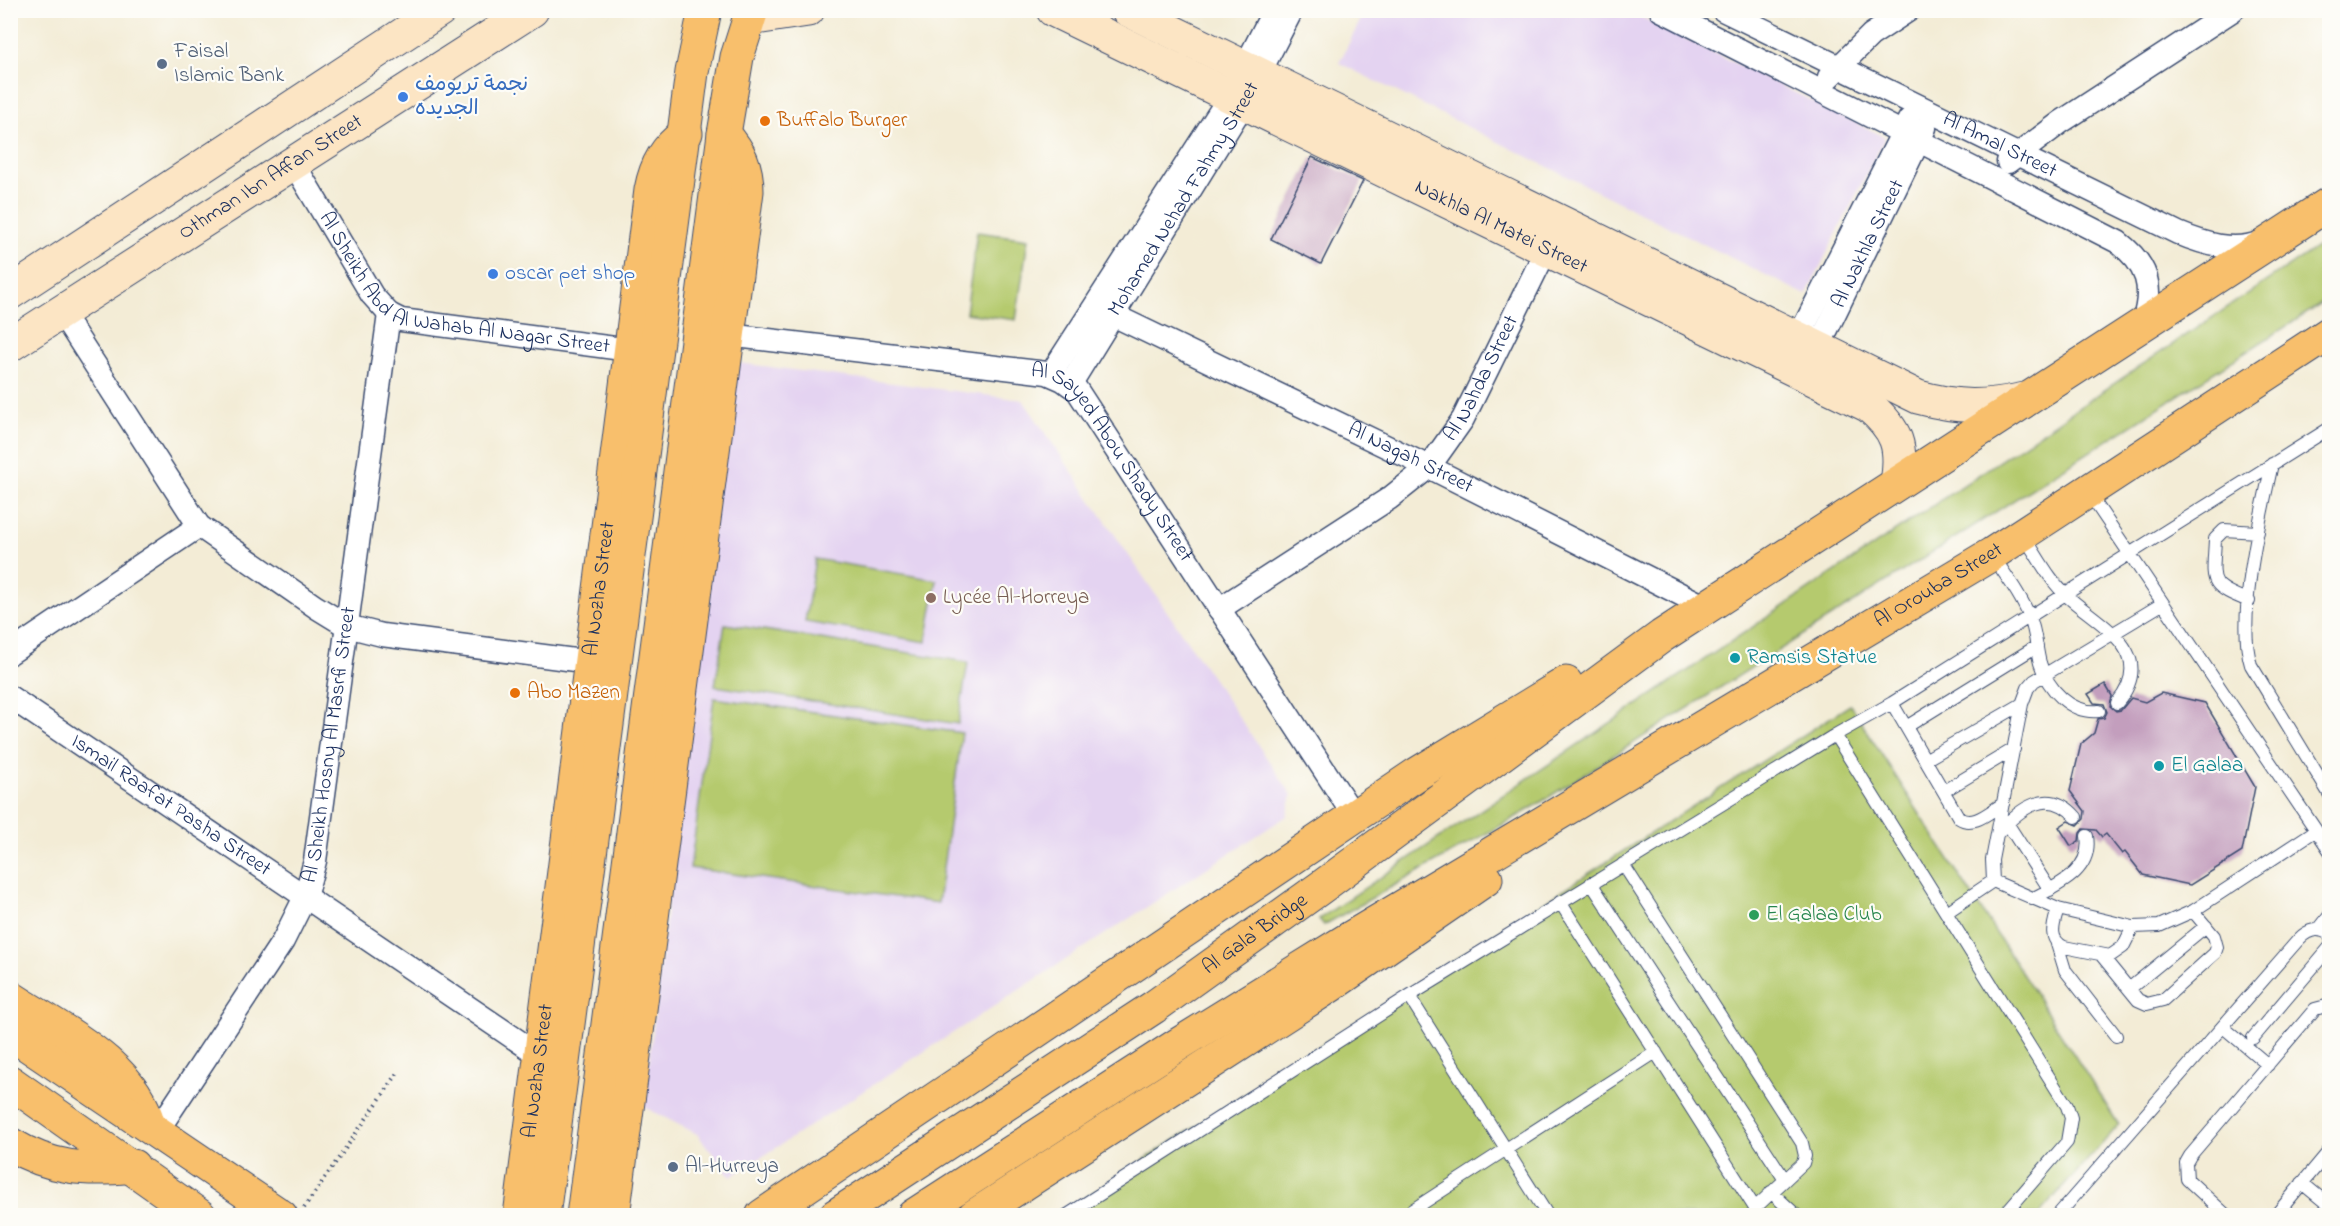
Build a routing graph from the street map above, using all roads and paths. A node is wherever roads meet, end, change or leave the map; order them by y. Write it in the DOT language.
graph roads {
  1 [pos="440,10"];
  2 [pos="532,10"];
  3 [pos="808,10"];
  4 [pos="1053,10"];
  5 [pos="1128,10"];
  6 [pos="1274,10"];
  7 [pos="1293,10"];
  8 [pos="1661,10"];
  9 [pos="1723,10"];
  10 [pos="1909,10"];
  11 [pos="2233,10"];
  12 [pos="705,11"];
  13 [pos="750,15"];
  14 [pos="1837,66"];
  15 [pos="1252,71"];
  16 [pos="1820,91"];
  17 [pos="1237,99"];
  18 [pos="1924,109"];
  19 [pos="686,133"];
  20 [pos="724,134"];
  21 [pos="1911,137"];
  22 [pos="2016,154"];
  23 [pos="294,164"];
  24 [pos="1991,178"];
  25 [pos="2330,203"];
  26 [pos="2282,233"];
  27 [pos="1553,235"];
  28 [pos="10,293"];
  29 [pos="61,312"];
  30 [pos="389,314"];
  31 [pos="1113,315"];
  32 [pos="2144,322"];
  33 [pos="2330,333"];
  34 [pos="728,335"];
  35 [pos="10,345"];
  36 [pos="630,350"];
  37 [pos="1802,356"];
  38 [pos="1060,380"];
  39 [pos="2025,399"];
  40 [pos="2330,428"];
  41 [pos="2272,464"];
  42 [pos="1429,467"];
  43 [pos="1897,483"];
  44 [pos="2088,492"];
  45 [pos="199,526"];
  46 [pos="2258,532"];
  47 [pos="2023,534"];
  48 [pos="1992,554"];
  49 [pos="2130,554"];
  50 [pos="2066,595"];
  51 [pos="2249,602"];
  52 [pos="2162,604"];
  53 [pos="1706,607"];
  54 [pos="1219,609"];
  55 [pos="2030,617"];
  56 [pos="347,626"];
  57 [pos="2114,633"];
  58 [pos="1662,636"];
  59 [pos="2037,646"];
  60 [pos="10,653"];
  61 [pos="590,663"];
  62 [pos="2045,675"];
  63 [pos="10,697"];
  64 [pos="1892,703"];
  65 [pos="2117,703"];
  66 [pos="2022,704"];
  67 [pos="2099,711"];
  68 [pos="1906,727"];
  69 [pos="1835,735"];
  70 [pos="2014,749"];
  71 [pos="1925,760"];
  72 [pos="2325,778"];
  73 [pos="1944,791"];
  74 [pos="2330,795"];
  75 [pos="2003,804"];
  76 [pos="1354,816"];
  77 [pos="2076,817"];
  78 [pos="2007,823"];
  79 [pos="1540,824"];
  80 [pos="2316,831"];
  81 [pos="1996,835"];
  82 [pos="2087,836"];
  83 [pos="2330,851"];
  84 [pos="1623,864"];
  85 [pos="1993,881"];
  86 [pos="1591,884"];
  87 [pos="2050,890"];
  88 [pos="304,897"];
  89 [pos="2032,899"];
  90 [pos="1560,902"];
  91 [pos="2058,909"];
  92 [pos="2193,911"];
  93 [pos="1947,912"];
  94 [pos="2330,915"];
  95 [pos="2133,927"];
  96 [pos="2206,927"];
  97 [pos="2324,932"];
  98 [pos="2057,944"];
  99 [pos="2330,947"];
  100 [pos="2102,956"];
  101 [pos="2129,989"];
  102 [pos="1409,996"];
  103 [pos="10,997"];
  104 [pos="2330,1005"];
  105 [pos="2223,1027"];
  106 [pos="10,1033"];
  107 [pos="2116,1036"];
  108 [pos="2253,1038"];
  109 [pos="1656,1052"];
  110 [pos="539,1055"];
  111 [pos="2268,1065"];
  112 [pos="398,1073"];
  113 [pos="10,1082"];
  114 [pos="153,1130"];
  115 [pos="10,1144"];
  116 [pos="1505,1149"];
  117 [pos="2330,1150"];
  118 [pos="133,1166"];
  119 [pos="1785,1180"];
  120 [pos="2302,1183"];
  121 [pos="1771,1192"];
  122 [pos="1083,1205"];
  123 [pos="2330,1206"];
  124 [pos="186,1211"];
  125 [pos="1757,1212"];
  126 [pos="281,1215"];
  127 [pos="298,1215"];
  128 [pos="521,1215"];
  129 [pos="543,1215"];
  130 [pos="583,1215"];
  131 [pos="613,1215"];
  132 [pos="762,1215"];
  133 [pos="835,1215"];
  134 [pos="913,1215"];
  135 [pos="974,1215"];
  136 [pos="1066,1215"];
  137 [pos="1091,1215"];
  138 [pos="1403,1215"];
  139 [pos="1548,1215"];
  140 [pos="1797,1215"];
  141 [pos="2003,1215"];
  142 [pos="2057,1215"];
  143 [pos="2228,1215"];
  144 [pos="2275,1215"];
  1 -- 28 [label="street"];
  2 -- 23 [label="street, Othman Ibn Affan Street"];
  3 -- 13 [label="street"];
  4 -- 17 [label="street, Nakhla Al Matei Street"];
  5 -- 15 [label="street, Nakhla Al Matei Street"];
  6 -- 15 [label="street, Mohamed Nehad Fahmy Street"];
  7 -- 15 [label="street, Mohamed Nehad Fahmy Street"];
  8 -- 16 [label="street, Al Amal Street"];
  9 -- 14 [label="street, Al Amal Street"];
  10 -- 14 [label="street"];
  11 -- 22 [label="street"];
  12 -- 19 [label="main road"];
  13 -- 20 [label="main road"];
  14 -- 16 [label="street"];
  14 -- 18 [label="street, Al Amal Street"];
  15 -- 17 [label="street, Mohamed Nehad Fahmy Street"];
  15 -- 27 [label="street, Nakhla Al Matei Street"];
  16 -- 21 [label="street, Al Amal Street"];
  17 -- 27 [label="street, Nakhla Al Matei Street"];
  17 -- 31 [label="street, Mohamed Nehad Fahmy Street"];
  17 -- 38 [label="street, Mohamed Nehad Fahmy Street"];
  18 -- 21 [label="street, Al Nakhla Street"];
  18 -- 22 [label="street, Al Amal Street"];
  19 -- 36 [label="main road, Al Nozha Street"];
  19 -- 129 [label="main road"];
  20 -- 34 [label="main road"];
  20 -- 130 [label="main road"];
  21 -- 24 [label="street, Al Amal Street"];
  21 -- 37 [label="street, Al Nakhla Street"];
  22 -- 24 [label="street"];
  22 -- 26 [label="street, Al Amal Street"];
  23 -- 29 [label="street, Othman Ibn Affan Street"];
  23 -- 30 [label="street, Al Sheikh Abd Al Wahab Al Nagar Street"];
  24 -- 32 [label="street, Al Amal Street"];
  25 -- 26 [label="main road"];
  26 -- 32 [label="main road"];
  27 -- 37 [label="street, Nakhla Al Matei Street"];
  27 -- 42 [label="street, Al Nahda Street"];
  29 -- 35 [label="street, Othman Ibn Affan Street"];
  29 -- 45 [label="street"];
  30 -- 36 [label="street, Al Sheikh Abd Al Wahab Al Nagar Street"];
  30 -- 56 [label="street, Al Sheikh Hosny Al Masrfi Street"];
  31 -- 38 [label="street, Mohamed Nehad Fahmy Street"];
  31 -- 42 [label="street, Al Nagah Street"];
  32 -- 39 [label="main road"];
  33 -- 44 [label="main road, Al Orouba Street"];
  34 -- 38 [label="street, Al Sayed Abou Shady Street"];
  34 -- 131 [label="main road"];
  36 -- 61 [label="main road, Al Nozha Street"];
  37 -- 39 [label="street, Nakhla Al Matei Street"];
  37 -- 43 [label="street, Nakhla Al Matei Street"];
  38 -- 54 [label="street, Al Sayed Abou Shady Street"];
  39 -- 43 [label="main road"];
  40 -- 41 [label="lane"];
  41 -- 46 [label="lane"];
  41 -- 49 [label="lane"];
  42 -- 53 [label="street, Al Nagah Street"];
  42 -- 54 [label="street, Al Nahda Street"];
  43 -- 53 [label="main road"];
  44 -- 47 [label="main road, Al Orouba Street"];
  44 -- 49 [label="lane"];
  45 -- 56 [label="street"];
  45 -- 60 [label="street"];
  46 -- 51 [label="lane"];
  46 -- 51 [label="lane"];
  47 -- 48 [label="main road, Al Orouba Street"];
  47 -- 50 [label="lane"];
  48 -- 55 [label="lane"];
  48 -- 79 [label="main road, Al Orouba Street"];
  49 -- 50 [label="lane"];
  49 -- 52 [label="lane"];
  50 -- 55 [label="lane"];
  50 -- 57 [label="lane"];
  51 -- 72 [label="lane"];
  52 -- 57 [label="lane"];
  52 -- 80 [label="lane"];
  53 -- 58 [label="main road"];
  54 -- 76 [label="street, Al Sayed Abou Shady Street"];
  55 -- 59 [label="lane"];
  55 -- 64 [label="lane"];
  56 -- 61 [label="street"];
  56 -- 88 [label="street, Al Sheikh Hosny Al Masrfi Street"];
  57 -- 62 [label="lane"];
  57 -- 65 [label="lane"];
  58 -- 76 [label="main road"];
  58 -- 133 [label="main road, Al Gala' Bridge"];
  59 -- 62 [label="lane"];
  59 -- 68 [label="lane"];
  61 -- 110 [label="main road, Al Nozha Street"];
  62 -- 66 [label="lane"];
  62 -- 67 [label="lane"];
  63 -- 88 [label="street, Ismail Raafat Pasha Street"];
  64 -- 68 [label="lane"];
  64 -- 69 [label="lane"];
  66 -- 70 [label="lane"];
  66 -- 71 [label="lane"];
  68 -- 71 [label="lane"];
  69 -- 84 [label="lane"];
  69 -- 93 [label="lane"];
  70 -- 73 [label="lane"];
  70 -- 75 [label="lane"];
  71 -- 73 [label="lane"];
  72 -- 74 [label="lane"];
  73 -- 75 [label="lane"];
  75 -- 81 [label="lane"];
  76 -- 132 [label="main road"];
  77 -- 78 [label="lane"];
  78 -- 81 [label="lane"];
  78 -- 87 [label="lane"];
  79 -- 134 [label="main road"];
  79 -- 135 [label="main road"];
  80 -- 83 [label="lane"];
  80 -- 92 [label="lane"];
  81 -- 85 [label="lane"];
  82 -- 87 [label="lane"];
  84 -- 86 [label="lane"];
  84 -- 119 [label="lane"];
  85 -- 89 [label="lane"];
  85 -- 93 [label="lane"];
  86 -- 90 [label="lane"];
  86 -- 119 [label="lane"];
  87 -- 89 [label="lane"];
  88 -- 110 [label="street, Ismail Raafat Pasha Street"];
  88 -- 114 [label="street, Al Sheikh Hosny Al Masrfi Street"];
  89 -- 91 [label="lane"];
  90 -- 102 [label="lane"];
  90 -- 109 [label="lane"];
  91 -- 95 [label="lane"];
  91 -- 98 [label="lane"];
  92 -- 95 [label="lane"];
  92 -- 96 [label="lane"];
  93 -- 141 [label="lane"];
  94 -- 97 [label="lane"];
  95 -- 100 [label="lane"];
  96 -- 101 [label="lane"];
  96 -- 101 [label="lane"];
  97 -- 105 [label="lane"];
  98 -- 100 [label="lane"];
  98 -- 107 [label="lane"];
  99 -- 108 [label="lane"];
  100 -- 101 [label="lane"];
  102 -- 116 [label="lane"];
  102 -- 122 [label="lane"];
  103 -- 114 [label="main road"];
  104 -- 111 [label="lane"];
  105 -- 111 [label="lane"];
  105 -- 142 [label="lane"];
  106 -- 114 [label="main road"];
  109 -- 116 [label="lane"];
  109 -- 125 [label="lane"];
  110 -- 128 [label="main road, Al Nozha Street"];
  111 -- 143 [label="lane"];
  112 -- 127 [label="path"];
  113 -- 118 [label="main road"];
  114 -- 126 [label="main road"];
  115 -- 118 [label="main road"];
  116 -- 138 [label="lane"];
  116 -- 139 [label="lane"];
  117 -- 120 [label="lane"];
  118 -- 124 [label="main road"];
  119 -- 121 [label="lane"];
  120 -- 123 [label="lane"];
  120 -- 144 [label="lane"];
  121 -- 125 [label="lane"];
  121 -- 140 [label="lane"];
  122 -- 136 [label="lane"];
  122 -- 137 [label="lane"];
}
